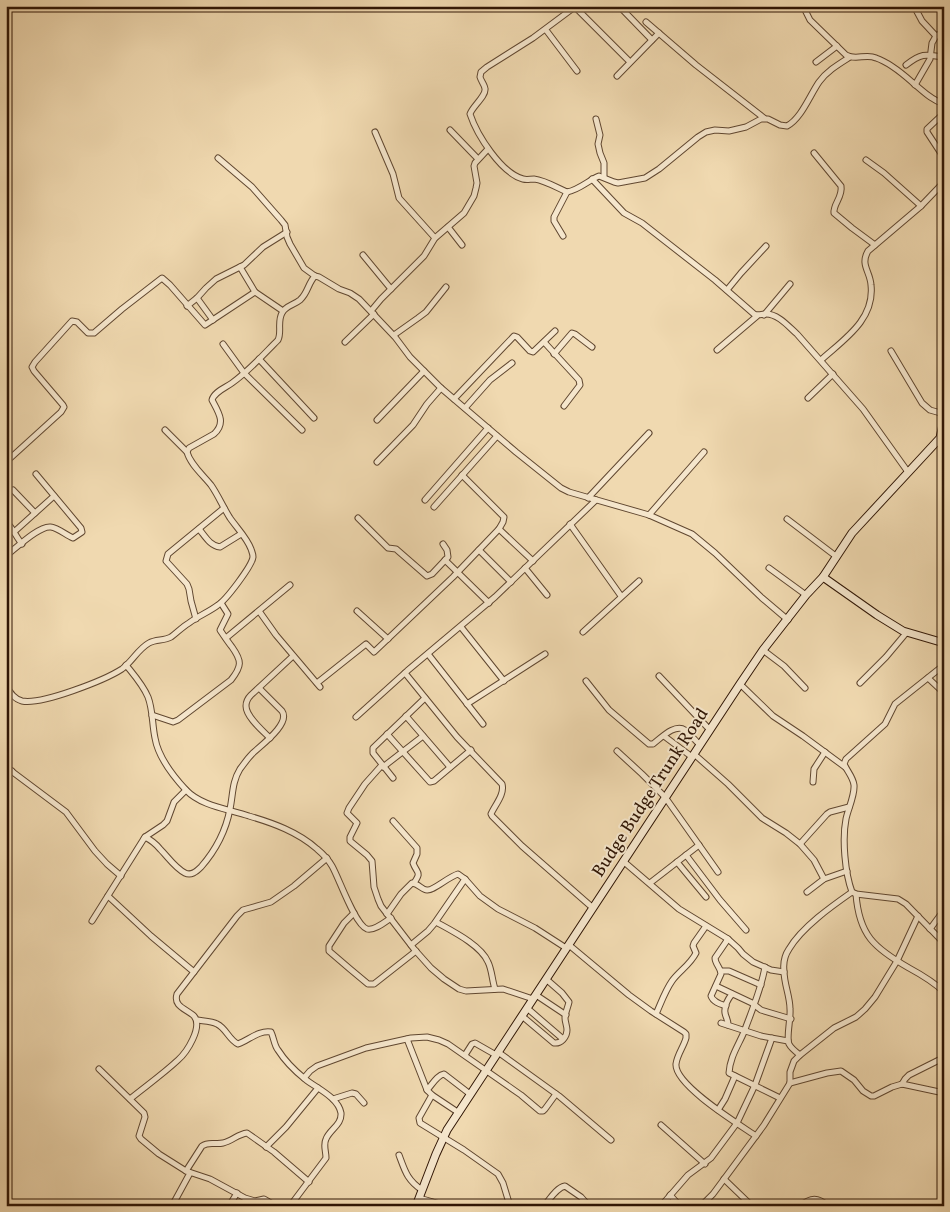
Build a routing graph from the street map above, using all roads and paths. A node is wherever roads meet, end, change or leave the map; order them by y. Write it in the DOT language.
graph roads {
  1 [pos="620,6"];
  2 [pos="803,6"];
  3 [pos="914,6"];
  4 [pos="576,7"];
  5 [pos="646,22"];
  6 [pos="546,30"];
  7 [pos="944,32"];
  8 [pos="658,33"];
  9 [pos="936,36"];
  10 [pos="652,40"];
  11 [pos="837,46"];
  12 [pos="930,55"];
  13 [pos="850,57"];
  14 [pos="944,57"];
  15 [pos="630,62"];
  16 [pos="816,62"];
  17 [pos="906,65"];
  18 [pos="577,71"];
  19 [pos="617,76"];
  20 [pos="915,85"];
  21 [pos="944,104"];
  22 [pos="944,113"];
  23 [pos="765,118"];
  24 [pos="596,119"];
  25 [pos="450,130"];
  26 [pos="375,132"];
  27 [pos="488,149"];
  28 [pos="814,153"];
  29 [pos="218,158"];
  30 [pos="944,158"];
  31 [pos="478,160"];
  32 [pos="866,160"];
  33 [pos="604,176"];
  34 [pos="592,179"];
  35 [pos="944,182"];
  36 [pos="567,192"];
  37 [pos="921,206"];
  38 [pos="448,227"];
  39 [pos="287,232"];
  40 [pos="563,236"];
  41 [pos="434,238"];
  42 [pos="462,245"];
  43 [pos="875,245"];
  44 [pos="766,246"];
  45 [pos="363,255"];
  46 [pos="240,267"];
  47 [pos="315,276"];
  48 [pos="790,284"];
  49 [pos="446,287"];
  50 [pos="392,289"];
  51 [pos="727,290"];
  52 [pos="255,292"];
  53 [pos="197,298"];
  54 [pos="187,306"];
  55 [pos="283,311"];
  56 [pos="373,313"];
  57 [pos="764,315"];
  58 [pos="757,316"];
  59 [pos="213,320"];
  60 [pos="555,331"];
  61 [pos="394,335"];
  62 [pos="345,342"];
  63 [pos="544,342"];
  64 [pos="223,344"];
  65 [pos="592,347"];
  66 [pos="717,350"];
  67 [pos="891,351"];
  68 [pos="554,354"];
  69 [pos="259,359"];
  70 [pos="821,360"];
  71 [pos="512,363"];
  72 [pos="424,371"];
  73 [pos="244,373"];
  74 [pos="833,374"];
  75 [pos="441,388"];
  76 [pos="808,398"];
  77 [pos="454,399"];
  78 [pos="564,406"];
  79 [pos="465,408"];
  80 [pos="944,414"];
  81 [pos="314,418"];
  82 [pos="378,420"];
  83 [pos="944,420"];
  84 [pos="488,428"];
  85 [pos="165,430"];
  86 [pos="302,430"];
  87 [pos="649,433"];
  88 [pos="497,436"];
  89 [pos="942,437"];
  90 [pos="187,452"];
  91 [pos="704,452"];
  92 [pos="6,462"];
  93 [pos="378,462"];
  94 [pos="908,472"];
  95 [pos="36,474"];
  96 [pos="462,475"];
  97 [pos="13,490"];
  98 [pos="54,496"];
  99 [pos="588,498"];
  100 [pos="425,500"];
  101 [pos="596,500"];
  102 [pos="434,507"];
  103 [pos="224,508"];
  104 [pos="36,513"];
  105 [pos="649,515"];
  106 [pos="358,518"];
  107 [pos="787,519"];
  108 [pos="6,522"];
  109 [pos="570,524"];
  110 [pos="199,528"];
  111 [pos="499,529"];
  112 [pos="14,532"];
  113 [pos="241,534"];
  114 [pos="22,544"];
  115 [pos="443,544"];
  116 [pos="479,550"];
  117 [pos="6,556"];
  118 [pos="837,556"];
  119 [pos="445,560"];
  120 [pos="533,561"];
  121 [pos="525,568"];
  122 [pos="769,568"];
  123 [pos="458,572"];
  124 [pos="823,577"];
  125 [pos="639,581"];
  126 [pos="511,582"];
  127 [pos="290,585"];
  128 [pos="547,595"];
  129 [pos="806,595"];
  130 [pos="621,596"];
  131 [pos="221,603"];
  132 [pos="489,603"];
  133 [pos="259,611"];
  134 [pos="357,611"];
  135 [pos="196,618"];
  136 [pos="788,620"];
  137 [pos="461,627"];
  138 [pos="583,632"];
  139 [pos="907,632"];
  140 [pos="226,638"];
  141 [pos="388,639"];
  142 [pos="944,643"];
  143 [pos="763,650"];
  144 [pos="428,654"];
  145 [pos="545,654"];
  146 [pos="293,656"];
  147 [pos="944,665"];
  148 [pos="126,666"];
  149 [pos="405,673"];
  150 [pos="658,676"];
  151 [pos="928,678"];
  152 [pos="504,681"];
  153 [pos="586,682"];
  154 [pos="860,683"];
  155 [pos="740,684"];
  156 [pos="6,686"];
  157 [pos="258,688"];
  158 [pos="805,688"];
  159 [pos="944,693"];
  160 [pos="425,698"];
  161 [pos="467,704"];
  162 [pos="152,715"];
  163 [pos="356,716"];
  164 [pos="406,716"];
  165 [pos="482,724"];
  166 [pos="710,730"];
  167 [pos="387,734"];
  168 [pos="423,736"];
  169 [pos="664,736"];
  170 [pos="270,738"];
  171 [pos="700,745"];
  172 [pos="471,750"];
  173 [pos="617,751"];
  174 [pos="402,752"];
  175 [pos="825,752"];
  176 [pos="693,755"];
  177 [pos="383,766"];
  178 [pos="6,767"];
  179 [pos="845,767"];
  180 [pos="450,768"];
  181 [pos="12,771"];
  182 [pos="6,777"];
  183 [pos="393,778"];
  184 [pos="813,782"];
  185 [pos="186,790"];
  186 [pos="665,797"];
  187 [pos="849,807"];
  188 [pos="230,810"];
  189 [pos="393,821"];
  190 [pos="145,837"];
  191 [pos="800,844"];
  192 [pos="699,845"];
  193 [pos="686,855"];
  194 [pos="327,858"];
  195 [pos="623,861"];
  196 [pos="677,862"];
  197 [pos="847,870"];
  198 [pos="718,872"];
  199 [pos="121,876"];
  200 [pos="465,879"];
  201 [pos="824,880"];
  202 [pos="414,883"];
  203 [pos="650,883"];
  204 [pos="807,892"];
  205 [pos="854,893"];
  206 [pos="108,896"];
  207 [pos="706,897"];
  208 [pos="593,908"];
  209 [pos="944,910"];
  210 [pos="354,913"];
  211 [pos="389,916"];
  212 [pos="918,916"];
  213 [pos="92,921"];
  214 [pos="436,922"];
  215 [pos="706,926"];
  216 [pos="930,929"];
  217 [pos="746,930"];
  218 [pos="728,939"];
  219 [pos="944,943"];
  220 [pos="411,945"];
  221 [pos="568,946"];
  222 [pos="416,951"];
  223 [pos="897,961"];
  224 [pos="765,967"];
  225 [pos="721,971"];
  226 [pos="194,972"];
  227 [pos="784,972"];
  228 [pos="546,980"];
  229 [pos="761,985"];
  230 [pos="716,986"];
  231 [pos="495,989"];
  232 [pos="944,992"];
  233 [pos="732,994"];
  234 [pos="534,997"];
  235 [pos="754,1005"];
  236 [pos="726,1006"];
  237 [pos="527,1008"];
  238 [pos="656,1014"];
  239 [pos="566,1015"];
  240 [pos="522,1016"];
  241 [pos="791,1019"];
  242 [pos="197,1020"];
  243 [pos="721,1023"];
  244 [pos="728,1025"];
  245 [pos="744,1031"];
  246 [pos="772,1038"];
  247 [pos="407,1039"];
  248 [pos="563,1039"];
  249 [pos="788,1041"];
  250 [pos="497,1054"];
  251 [pos="464,1055"];
  252 [pos="800,1055"];
  253 [pos="941,1059"];
  254 [pos="99,1069"];
  255 [pos="486,1070"];
  256 [pos="735,1076"];
  257 [pos="304,1078"];
  258 [pos="790,1083"];
  259 [pos="902,1084"];
  260 [pos="755,1085"];
  261 [pos="318,1088"];
  262 [pos="427,1090"];
  263 [pos="943,1093"];
  264 [pos="470,1094"];
  265 [pos="556,1094"];
  266 [pos="432,1095"];
  267 [pos="780,1098"];
  268 [pos="130,1099"];
  269 [pos="334,1099"];
  270 [pos="364,1103"];
  271 [pos="718,1110"];
  272 [pos="458,1113"];
  273 [pos="737,1123"];
  274 [pos="661,1125"];
  275 [pos="756,1136"];
  276 [pos="444,1137"];
  277 [pos="612,1140"];
  278 [pos="266,1147"];
  279 [pos="399,1155"];
  280 [pos="705,1164"];
  281 [pos="188,1172"];
  282 [pos="724,1180"];
  283 [pos="309,1182"];
  284 [pos="422,1190"];
  285 [pos="237,1193"];
  286 [pos="670,1196"];
  287 [pos="419,1198"];
  288 [pos="172,1206"];
  289 [pos="229,1206"];
  290 [pos="276,1206"];
  291 [pos="290,1206"];
  292 [pos="416,1206"];
  293 [pos="447,1206"];
  294 [pos="510,1206"];
  295 [pos="544,1206"];
  296 [pos="589,1206"];
  297 [pos="661,1206"];
  298 [pos="680,1206"];
  299 [pos="701,1206"];
  300 [pos="752,1206"];
  301 [pos="800,1206"];
  302 [pos="828,1206"];
  1 -- 10 [label="street"];
  2 -- 11 [label="street"];
  3 -- 9 [label="street"];
  4 -- 6 [label="street"];
  4 -- 15 [label="street"];
  5 -- 8 [label="street"];
  6 -- 18 [label="street"];
  6 -- 27 [label="street"];
  7 -- 9 [label="street"];
  8 -- 10 [label="street"];
  8 -- 23 [label="street"];
  9 -- 12 [label="street"];
  10 -- 15 [label="street"];
  11 -- 13 [label="street"];
  11 -- 16 [label="street"];
  12 -- 14 [label="street"];
  12 -- 17 [label="street"];
  12 -- 20 [label="street"];
  13 -- 20 [label="street"];
  13 -- 23 [label="street"];
  15 -- 19 [label="street"];
  20 -- 21 [label="street"];
  22 -- 30 [label="street"];
  23 -- 33 [label="street"];
  24 -- 33 [label="street"];
  25 -- 31 [label="street"];
  26 -- 41 [label="street"];
  27 -- 31 [label="street"];
  27 -- 36 [label="street"];
  28 -- 43 [label="street"];
  29 -- 39 [label="street"];
  31 -- 38 [label="street"];
  32 -- 37 [label="street"];
  33 -- 34 [label="street"];
  34 -- 36 [label="street"];
  34 -- 51 [label="street"];
  35 -- 37 [label="street"];
  36 -- 40 [label="street"];
  37 -- 43 [label="street"];
  38 -- 41 [label="street"];
  38 -- 42 [label="street"];
  39 -- 46 [label="street"];
  39 -- 47 [label="street"];
  41 -- 50 [label="street"];
  43 -- 70 [label="street"];
  44 -- 51 [label="street"];
  45 -- 50 [label="street"];
  46 -- 52 [label="street"];
  46 -- 53 [label="street"];
  47 -- 55 [label="street"];
  47 -- 56 [label="street"];
  48 -- 57 [label="street"];
  49 -- 61 [label="street"];
  50 -- 56 [label="street"];
  51 -- 58 [label="street"];
  52 -- 55 [label="street"];
  52 -- 59 [label="street"];
  53 -- 54 [label="street"];
  53 -- 59 [label="street"];
  54 -- 59 [label="street"];
  54 -- 92 [label="street"];
  55 -- 69 [label="street"];
  56 -- 61 [label="street"];
  56 -- 62 [label="street"];
  57 -- 58 [label="street"];
  57 -- 70 [label="street"];
  58 -- 66 [label="street"];
  60 -- 63 [label="street"];
  61 -- 72 [label="street"];
  63 -- 68 [label="street"];
  63 -- 77 [label="street"];
  64 -- 73 [label="street"];
  65 -- 68 [label="street"];
  67 -- 80 [label="street"];
  68 -- 78 [label="street"];
  69 -- 73 [label="street"];
  69 -- 81 [label="street"];
  70 -- 74 [label="street"];
  71 -- 79 [label="street"];
  72 -- 75 [label="street"];
  72 -- 82 [label="street"];
  73 -- 86 [label="street"];
  73 -- 90 [label="street"];
  74 -- 76 [label="street"];
  74 -- 94 [label="street"];
  75 -- 77 [label="street"];
  75 -- 93 [label="street"];
  77 -- 79 [label="street"];
  79 -- 84 [label="street"];
  83 -- 89 [label="main road, Budge Budge Trunk Road"];
  84 -- 88 [label="street"];
  84 -- 100 [label="street"];
  85 -- 90 [label="street"];
  87 -- 99 [label="street"];
  88 -- 96 [label="street"];
  88 -- 99 [label="street"];
  89 -- 94 [label="main road, Budge Budge Trunk Road"];
  90 -- 103 [label="street"];
  91 -- 105 [label="street"];
  94 -- 118 [label="main road, Budge Budge Trunk Road"];
  95 -- 98 [label="street"];
  96 -- 102 [label="street"];
  96 -- 111 [label="street"];
  97 -- 104 [label="street"];
  98 -- 104 [label="street"];
  98 -- 114 [label="street"];
  99 -- 101 [label="street"];
  101 -- 105 [label="street"];
  101 -- 109 [label="street"];
  103 -- 110 [label="street"];
  103 -- 113 [label="street"];
  104 -- 112 [label="street"];
  105 -- 136 [label="street"];
  106 -- 119 [label="street"];
  107 -- 118 [label="street"];
  108 -- 112 [label="street"];
  109 -- 120 [label="street"];
  109 -- 130 [label="street"];
  110 -- 113 [label="street"];
  110 -- 135 [label="street"];
  111 -- 116 [label="street"];
  111 -- 120 [label="street"];
  112 -- 114 [label="street"];
  113 -- 131 [label="street"];
  114 -- 117 [label="street"];
  115 -- 119 [label="street"];
  116 -- 123 [label="street"];
  116 -- 126 [label="street"];
  118 -- 124 [label="main road, Budge Budge Trunk Road"];
  119 -- 123 [label="street"];
  120 -- 121 [label="street"];
  121 -- 126 [label="street"];
  121 -- 128 [label="street"];
  122 -- 129 [label="street"];
  123 -- 132 [label="street"];
  123 -- 141 [label="street"];
  124 -- 129 [label="main road, Budge Budge Trunk Road"];
  124 -- 139 [label="main road"];
  125 -- 130 [label="street"];
  126 -- 132 [label="street"];
  127 -- 133 [label="street"];
  129 -- 136 [label="main road, Budge Budge Trunk Road"];
  130 -- 138 [label="street"];
  131 -- 135 [label="street"];
  131 -- 140 [label="street"];
  132 -- 137 [label="street"];
  133 -- 140 [label="street"];
  133 -- 146 [label="street"];
  134 -- 141 [label="street"];
  135 -- 148 [label="street"];
  136 -- 143 [label="main road, Budge Budge Trunk Road"];
  137 -- 144 [label="street"];
  137 -- 152 [label="street"];
  139 -- 142 [label="main road"];
  139 -- 154 [label="street"];
  140 -- 162 [label="street"];
  141 -- 146 [label="street"];
  143 -- 155 [label="main road, Budge Budge Trunk Road"];
  143 -- 158 [label="street"];
  144 -- 149 [label="street"];
  144 -- 161 [label="street"];
  145 -- 152 [label="street"];
  146 -- 157 [label="street"];
  147 -- 151 [label="street"];
  148 -- 156 [label="street"];
  148 -- 162 [label="street"];
  149 -- 160 [label="street"];
  149 -- 163 [label="street"];
  150 -- 166 [label="street"];
  151 -- 159 [label="street"];
  151 -- 179 [label="street"];
  152 -- 161 [label="street"];
  153 -- 169 [label="street"];
  155 -- 166 [label="main road, Budge Budge Trunk Road"];
  155 -- 175 [label="street"];
  157 -- 170 [label="street"];
  157 -- 170 [label="street"];
  160 -- 164 [label="street"];
  160 -- 172 [label="street"];
  161 -- 165 [label="street"];
  162 -- 185 [label="street"];
  164 -- 167 [label="street"];
  164 -- 168 [label="street"];
  166 -- 171 [label="main road, Budge Budge Trunk Road"];
  167 -- 174 [label="street"];
  167 -- 177 [label="street"];
  168 -- 174 [label="street"];
  168 -- 180 [label="street"];
  169 -- 171 [label="street"];
  169 -- 176 [label="street"];
  170 -- 188 [label="street"];
  171 -- 176 [label="main road, Budge Budge Trunk Road"];
  172 -- 180 [label="street"];
  172 -- 208 [label="street"];
  173 -- 186 [label="street"];
  174 -- 177 [label="street"];
  174 -- 180 [label="street"];
  175 -- 179 [label="street"];
  175 -- 184 [label="street"];
  176 -- 186 [label="main road, Budge Budge Trunk Road"];
  176 -- 191 [label="street"];
  177 -- 183 [label="street"];
  177 -- 211 [label="street"];
  178 -- 181 [label="street"];
  179 -- 187 [label="street"];
  181 -- 182 [label="street"];
  181 -- 199 [label="street"];
  185 -- 188 [label="street"];
  185 -- 190 [label="street"];
  186 -- 192 [label="street"];
  186 -- 195 [label="main road, Budge Budge Trunk Road"];
  187 -- 191 [label="street"];
  187 -- 197 [label="street"];
  188 -- 190 [label="street"];
  188 -- 194 [label="street"];
  189 -- 202 [label="street"];
  190 -- 199 [label="street"];
  191 -- 201 [label="street"];
  192 -- 193 [label="street"];
  192 -- 198 [label="street"];
  193 -- 196 [label="street"];
  193 -- 217 [label="street"];
  194 -- 210 [label="street"];
  194 -- 226 [label="street"];
  195 -- 203 [label="street"];
  195 -- 208 [label="main road, Budge Budge Trunk Road"];
  196 -- 203 [label="street"];
  196 -- 207 [label="street"];
  197 -- 201 [label="street"];
  197 -- 205 [label="street"];
  199 -- 206 [label="street"];
  200 -- 202 [label="street"];
  200 -- 214 [label="street"];
  200 -- 221 [label="street"];
  201 -- 204 [label="street"];
  202 -- 211 [label="street"];
  203 -- 215 [label="street"];
  205 -- 212 [label="street"];
  205 -- 223 [label="street"];
  205 -- 227 [label="street"];
  206 -- 213 [label="street"];
  206 -- 226 [label="street"];
  208 -- 221 [label="main road, Budge Budge Trunk Road"];
  209 -- 216 [label="street"];
  210 -- 211 [label="street"];
  210 -- 222 [label="street"];
  211 -- 220 [label="street"];
  212 -- 216 [label="street"];
  212 -- 223 [label="street"];
  214 -- 220 [label="street"];
  214 -- 231 [label="street"];
  215 -- 218 [label="street"];
  215 -- 238 [label="street"];
  216 -- 219 [label="street"];
  218 -- 224 [label="street"];
  218 -- 225 [label="street"];
  220 -- 222 [label="street"];
  221 -- 228 [label="main road, Budge Budge Trunk Road"];
  221 -- 238 [label="street"];
  222 -- 231 [label="street"];
  223 -- 232 [label="street"];
  223 -- 252 [label="street"];
  224 -- 227 [label="street"];
  224 -- 229 [label="street"];
  225 -- 229 [label="street"];
  225 -- 230 [label="street"];
  226 -- 242 [label="street"];
  227 -- 241 [label="street"];
  228 -- 234 [label="main road, Budge Budge Trunk Road"];
  228 -- 239 [label="street"];
  229 -- 235 [label="street"];
  230 -- 233 [label="street"];
  230 -- 236 [label="street"];
  231 -- 234 [label="street"];
  233 -- 235 [label="street"];
  233 -- 236 [label="street"];
  234 -- 237 [label="main road, Budge Budge Trunk Road"];
  234 -- 239 [label="street"];
  235 -- 241 [label="street"];
  235 -- 245 [label="street"];
  236 -- 244 [label="street"];
  237 -- 240 [label="main road, Budge Budge Trunk Road"];
  237 -- 248 [label="street"];
  238 -- 271 [label="street"];
  239 -- 248 [label="street"];
  240 -- 248 [label="street"];
  240 -- 250 [label="main road, Budge Budge Trunk Road"];
  241 -- 249 [label="street"];
  242 -- 257 [label="street"];
  242 -- 268 [label="street"];
  243 -- 244 [label="street"];
  244 -- 245 [label="street"];
  245 -- 246 [label="street"];
  245 -- 256 [label="street"];
  246 -- 249 [label="street"];
  246 -- 260 [label="street"];
  247 -- 251 [label="street"];
  247 -- 257 [label="street"];
  247 -- 262 [label="street"];
  249 -- 252 [label="street"];
  250 -- 251 [label="street"];
  250 -- 255 [label="main road, Budge Budge Trunk Road"];
  250 -- 265 [label="street"];
  251 -- 255 [label="street"];
  252 -- 258 [label="street"];
  253 -- 259 [label="street"];
  254 -- 268 [label="street"];
  255 -- 264 [label="main road, Budge Budge Trunk Road"];
  255 -- 265 [label="street"];
  256 -- 260 [label="street"];
  256 -- 271 [label="street"];
  257 -- 261 [label="street"];
  258 -- 259 [label="street"];
  258 -- 267 [label="street"];
  259 -- 263 [label="street"];
  260 -- 267 [label="street"];
  260 -- 273 [label="street"];
  261 -- 269 [label="street"];
  261 -- 278 [label="street"];
  262 -- 264 [label="street"];
  262 -- 266 [label="street"];
  264 -- 272 [label="main road, Budge Budge Trunk Road"];
  265 -- 277 [label="street"];
  266 -- 272 [label="street"];
  266 -- 276 [label="street"];
  267 -- 275 [label="street"];
  268 -- 281 [label="street"];
  269 -- 270 [label="street"];
  269 -- 283 [label="street"];
  271 -- 273 [label="street"];
  272 -- 276 [label="main road, Budge Budge Trunk Road"];
  273 -- 275 [label="street"];
  273 -- 280 [label="street"];
  274 -- 280 [label="street"];
  275 -- 282 [label="street"];
  276 -- 284 [label="main road, Budge Budge Trunk Road"];
  276 -- 294 [label="street"];
  278 -- 281 [label="street"];
  278 -- 283 [label="street"];
  279 -- 284 [label="street"];
  280 -- 286 [label="street"];
  281 -- 285 [label="street"];
  281 -- 288 [label="street"];
  282 -- 299 [label="street"];
  282 -- 300 [label="street"];
  283 -- 291 [label="street"];
  284 -- 287 [label="main road, Budge Budge Trunk Road"];
  285 -- 289 [label="street"];
  285 -- 290 [label="street"];
  286 -- 297 [label="street"];
  286 -- 298 [label="street"];
  287 -- 292 [label="main road, Budge Budge Trunk Road"];
  287 -- 293 [label="street"];
  295 -- 296 [label="street"];
  301 -- 302 [label="street"];
}
